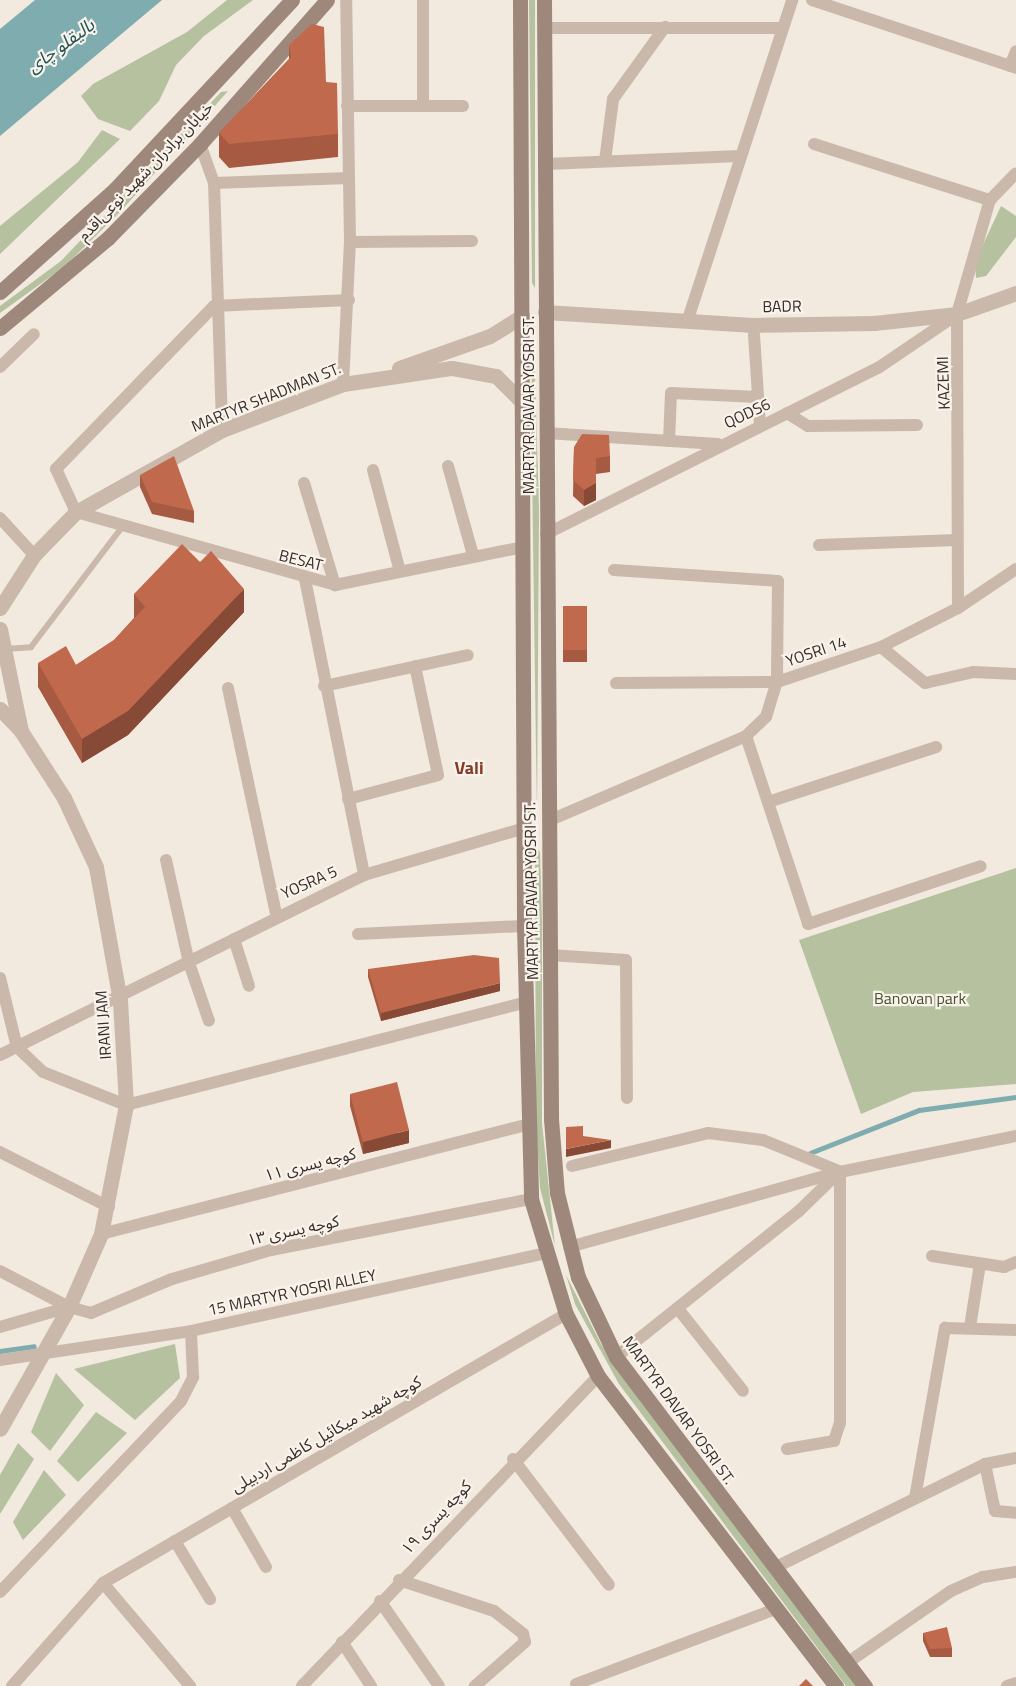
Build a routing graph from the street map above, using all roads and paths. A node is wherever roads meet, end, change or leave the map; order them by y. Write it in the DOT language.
graph roads {
  1 [pos="292,0"];
  2 [pos="327,0"];
  3 [pos="346,0"];
  4 [pos="423,0"];
  5 [pos="520,0"];
  6 [pos="544,0"];
  7 [pos="792,0"];
  8 [pos="812,0"];
  9 [pos="665,27"];
  10 [pos="544,28"];
  11 [pos="783,28"];
  12 [pos="1016,51"];
  13 [pos="1013,67"];
  14 [pos="226,71"];
  15 [pos="247,89"];
  16 [pos="347,106"];
  17 [pos="423,106"];
  18 [pos="463,106"];
  19 [pos="200,144"];
  20 [pos="813,144"];
  21 [pos="739,156"];
  22 [pos="605,161"];
  23 [pos="547,164"];
  24 [pos="1016,173"];
  25 [pos="348,178"];
  26 [pos="214,183"];
  27 [pos="990,200"];
  28 [pos="350,242"];
  29 [pos="472,242"];
  30 [pos="0,292"];
  31 [pos="1016,292"];
  32 [pos="349,300"];
  33 [pos="214,306"];
  34 [pos="545,312"];
  35 [pos="957,314"];
  36 [pos="522,316"];
  37 [pos="687,322"];
  38 [pos="0,327"];
  39 [pos="34,334"];
  40 [pos="754,335"];
  41 [pos="0,367"];
  42 [pos="359,380"];
  43 [pos="343,384"];
  44 [pos="758,397"];
  45 [pos="520,400"];
  46 [pos="787,413"];
  47 [pos="760,425"];
  48 [pos="917,425"];
  49 [pos="222,430"];
  50 [pos="546,433"];
  51 [pos="669,441"];
  52 [pos="720,444"];
  53 [pos="448,466"];
  54 [pos="373,470"];
  55 [pos="304,483"];
  56 [pos="76,512"];
  57 [pos="0,518"];
  58 [pos="122,527"];
  59 [pos="546,534"];
  60 [pos="957,540"];
  61 [pos="819,545"];
  62 [pos="523,547"];
  63 [pos="34,555"];
  64 [pos="473,555"];
  65 [pos="399,568"];
  66 [pos="1016,569"];
  67 [pos="614,570"];
  68 [pos="305,579"];
  69 [pos="335,585"];
  70 [pos="0,608"];
  71 [pos="958,608"];
  72 [pos="0,629"];
  73 [pos="881,647"];
  74 [pos="4,650"];
  75 [pos="468,655"];
  76 [pos="415,666"];
  77 [pos="1016,674"];
  78 [pos="777,682"];
  79 [pos="616,683"];
  80 [pos="324,686"];
  81 [pos="228,687"];
  82 [pos="0,709"];
  83 [pos="21,731"];
  84 [pos="746,736"];
  85 [pos="936,747"];
  86 [pos="348,799"];
  87 [pos="768,802"];
  88 [pos="548,821"];
  89 [pos="525,828"];
  90 [pos="166,860"];
  91 [pos="981,866"];
  92 [pos="364,875"];
  93 [pos="276,914"];
  94 [pos="524,926"];
  95 [pos="358,934"];
  96 [pos="234,939"];
  97 [pos="550,956"];
  98 [pos="189,963"];
  99 [pos="0,978"];
  100 [pos="249,986"];
  101 [pos="120,1000"];
  102 [pos="526,1002"];
  103 [pos="209,1021"];
  104 [pos="17,1047"];
  105 [pos="0,1055"];
  106 [pos="627,1098"];
  107 [pos="126,1105"];
  108 [pos="527,1125"];
  109 [pos="1016,1136"];
  110 [pos="0,1152"];
  111 [pos="572,1166"];
  112 [pos="840,1172"];
  113 [pos="531,1199"];
  114 [pos="109,1207"];
  115 [pos="101,1234"];
  116 [pos="569,1247"];
  117 [pos="545,1253"];
  118 [pos="932,1256"];
  119 [pos="1016,1262"];
  120 [pos="980,1264"];
  121 [pos="0,1271"];
  122 [pos="69,1307"];
  123 [pos="679,1310"];
  124 [pos="566,1314"];
  125 [pos="0,1327"];
  126 [pos="970,1327"];
  127 [pos="1016,1330"];
  128 [pos="191,1331"];
  129 [pos="44,1353"];
  130 [pos="616,1358"];
  131 [pos="0,1360"];
  132 [pos="598,1376"];
  133 [pos="743,1391"];
  134 [pos="0,1429"];
  135 [pos="787,1449"];
  136 [pos="1016,1458"];
  137 [pos="513,1459"];
  138 [pos="985,1464"];
  139 [pos="915,1498"];
  140 [pos="232,1508"];
  141 [pos="1016,1513"];
  142 [pos="175,1541"];
  143 [pos="266,1567"];
  144 [pos="774,1568"];
  145 [pos="1016,1572"];
  146 [pos="399,1580"];
  147 [pos="103,1583"];
  148 [pos="609,1585"];
  149 [pos="0,1592"];
  150 [pos="210,1599"];
  151 [pos="380,1601"];
  152 [pos="776,1609"];
  153 [pos="342,1642"];
  154 [pos="847,1663"];
  155 [pos="1016,1683"];
  156 [pos="576,1684"];
  157 [pos="832,1685"];
  158 [pos="12,1686"];
  159 [pos="189,1686"];
  160 [pos="302,1686"];
  161 [pos="371,1686"];
  162 [pos="439,1686"];
  163 [pos="475,1686"];
  164 [pos="865,1686"];
  165 [pos="1007,1686"];
  1 -- 14 [label="main road, خیابان برادران شهید نوعی‌اقدم"];
  2 -- 15 [label="main road, خیابان برادران شهید نوعی‌اقدم"];
  3 -- 16 [label="street"];
  4 -- 17 [label="street"];
  5 -- 36 [label="main road, MARTYR DAVAR YOSRI ST."];
  6 -- 10 [label="main road, MARTYR DAVAR YOSRI ST."];
  7 -- 11 [label="street"];
  8 -- 13 [label="street"];
  9 -- 10 [label="street"];
  9 -- 11 [label="street"];
  9 -- 22 [label="street"];
  10 -- 23 [label="main road, MARTYR DAVAR YOSRI ST."];
  11 -- 21 [label="street"];
  12 -- 13 [label="street"];
  14 -- 15 [label="main road"];
  14 -- 30 [label="main road, خیابان برادران شهید نوعی‌اقدم"];
  15 -- 19 [label="main road, خیابان برادران شهید نوعی‌اقدم"];
  16 -- 17 [label="street"];
  16 -- 25 [label="street"];
  17 -- 18 [label="street"];
  19 -- 26 [label="street"];
  19 -- 38 [label="main road, خیابان برادران شهید نوعی‌اقدم"];
  20 -- 27 [label="street"];
  21 -- 22 [label="street"];
  21 -- 37 [label="street"];
  22 -- 23 [label="street"];
  23 -- 34 [label="main road, MARTYR DAVAR YOSRI ST."];
  24 -- 27 [label="street, KAZEMI"];
  25 -- 26 [label="street"];
  25 -- 28 [label="street"];
  26 -- 33 [label="street"];
  27 -- 35 [label="street, KAZEMI"];
  28 -- 29 [label="street"];
  28 -- 32 [label="street"];
  31 -- 35 [label="street, BADR"];
  32 -- 33 [label="street"];
  32 -- 43 [label="street"];
  33 -- 49 [label="street"];
  33 -- 56 [label="street"];
  34 -- 36 [label="main road"];
  34 -- 37 [label="street, BADR"];
  34 -- 50 [label="main road, MARTYR DAVAR YOSRI ST."];
  35 -- 37 [label="street, BADR"];
  35 -- 46 [label="street, QODS6"];
  35 -- 60 [label="street, KAZEMI"];
  36 -- 42 [label="street"];
  36 -- 45 [label="main road, MARTYR DAVAR YOSRI ST."];
  39 -- 41 [label="street"];
  40 -- 44 [label="street"];
  42 -- 43 [label="street, MARTYR SHADMAN ST."];
  42 -- 45 [label="street"];
  43 -- 49 [label="street, MARTYR SHADMAN ST."];
  44 -- 47 [label="street"];
  44 -- 51 [label="street"];
  45 -- 62 [label="main road, MARTYR DAVAR YOSRI ST."];
  46 -- 47 [label="street, QODS6"];
  46 -- 48 [label="street"];
  47 -- 52 [label="street, QODS6"];
  49 -- 56 [label="street, MARTYR SHADMAN ST."];
  50 -- 51 [label="street"];
  50 -- 59 [label="main road, MARTYR DAVAR YOSRI ST."];
  51 -- 52 [label="street"];
  52 -- 59 [label="street, QODS6"];
  53 -- 64 [label="street"];
  54 -- 65 [label="street"];
  55 -- 69 [label="street"];
  56 -- 58 [label="street, BESAT"];
  56 -- 63 [label="street, MARTYR SHADMAN ST."];
  57 -- 63 [label="street"];
  58 -- 68 [label="street, BESAT"];
  58 -- 74 [label="lane"];
  59 -- 88 [label="main road, MARTYR DAVAR YOSRI ST."];
  60 -- 61 [label="street"];
  60 -- 71 [label="street, KAZEMI"];
  62 -- 64 [label="street, BESAT"];
  62 -- 89 [label="main road, MARTYR DAVAR YOSRI ST."];
  63 -- 70 [label="street, MARTYR SHADMAN ST."];
  64 -- 65 [label="street, BESAT"];
  65 -- 69 [label="street, BESAT"];
  66 -- 71 [label="street, YOSRI 14"];
  67 -- 78 [label="street"];
  68 -- 69 [label="street, BESAT"];
  68 -- 80 [label="street"];
  71 -- 73 [label="street, YOSRI 14"];
  72 -- 74 [label="street"];
  73 -- 77 [label="street"];
  73 -- 78 [label="street, YOSRI 14"];
  74 -- 83 [label="street"];
  75 -- 76 [label="street"];
  76 -- 80 [label="street"];
  76 -- 86 [label="street"];
  78 -- 79 [label="street"];
  78 -- 84 [label="street, YOSRI 14"];
  80 -- 86 [label="street"];
  81 -- 93 [label="street"];
  82 -- 83 [label="street, IRANI JAM"];
  83 -- 101 [label="street, IRANI JAM"];
  84 -- 87 [label="street"];
  84 -- 88 [label="street, YOSRI 14"];
  85 -- 87 [label="street"];
  86 -- 92 [label="street"];
  87 -- 91 [label="street"];
  88 -- 89 [label="main road"];
  88 -- 97 [label="main road, MARTYR DAVAR YOSRI ST."];
  89 -- 92 [label="street, YOSRA 5"];
  89 -- 94 [label="main road, MARTYR DAVAR YOSRI ST."];
  90 -- 98 [label="street"];
  92 -- 93 [label="street, YOSRA 5"];
  93 -- 96 [label="street, YOSRA 5"];
  94 -- 95 [label="street"];
  94 -- 102 [label="main road, MARTYR DAVAR YOSRI ST."];
  96 -- 98 [label="street, YOSRA 5"];
  96 -- 100 [label="street"];
  97 -- 106 [label="street"];
  97 -- 116 [label="main road, MARTYR DAVAR YOSRI ST."];
  98 -- 101 [label="street, YOSRA 5"];
  98 -- 103 [label="street"];
  99 -- 104 [label="street"];
  101 -- 104 [label="street, YOSRA 5"];
  101 -- 107 [label="street, IRANI JAM"];
  102 -- 107 [label="street"];
  102 -- 108 [label="main road, MARTYR DAVAR YOSRI ST."];
  104 -- 105 [label="street, YOSRA 5"];
  104 -- 107 [label="street"];
  107 -- 114 [label="street, IRANI JAM"];
  108 -- 113 [label="main road, MARTYR DAVAR YOSRI ST."];
  108 -- 115 [label="street, کوچه یسری ۱۱"];
  109 -- 112 [label="street"];
  110 -- 114 [label="street"];
  111 -- 112 [label="street"];
  112 -- 116 [label="street"];
  112 -- 123 [label="street"];
  112 -- 135 [label="street"];
  113 -- 117 [label="main road, MARTYR DAVAR YOSRI ST."];
  113 -- 122 [label="street, کوچه یسری ۱۳"];
  114 -- 115 [label="street, IRANI JAM"];
  115 -- 122 [label="street, IRANI JAM"];
  116 -- 117 [label="main road"];
  116 -- 130 [label="main road, MARTYR DAVAR YOSRI ST."];
  117 -- 124 [label="main road, MARTYR DAVAR YOSRI ST."];
  117 -- 128 [label="street, 15 MARTYR YOSRI ALLEY"];
  118 -- 120 [label="street"];
  119 -- 120 [label="street"];
  120 -- 126 [label="street"];
  121 -- 122 [label="street"];
  122 -- 125 [label="street"];
  122 -- 129 [label="street, IRANI JAM"];
  123 -- 130 [label="street"];
  123 -- 133 [label="street"];
  124 -- 132 [label="main road, MARTYR DAVAR YOSRI ST."];
  124 -- 140 [label="street, کوچه شهید میکائیل کاظمی اردبیلی"];
  126 -- 127 [label="street"];
  126 -- 139 [label="street"];
  128 -- 129 [label="street, 15 MARTYR YOSRI ALLEY"];
  128 -- 149 [label="street"];
  129 -- 131 [label="street, 15 MARTYR YOSRI ALLEY"];
  129 -- 134 [label="street, IRANI JAM"];
  130 -- 144 [label="main road, MARTYR DAVAR YOSRI ST."];
  132 -- 137 [label="street, کوچه یسری ۱۹"];
  132 -- 152 [label="main road, MARTYR DAVAR YOSRI ST."];
  136 -- 138 [label="street"];
  137 -- 146 [label="street, کوچه یسری ۱۹"];
  137 -- 148 [label="street"];
  138 -- 139 [label="street"];
  138 -- 141 [label="street"];
  139 -- 144 [label="street"];
  140 -- 142 [label="street, کوچه شهید میکائیل کاظمی اردبیلی"];
  140 -- 143 [label="street"];
  142 -- 147 [label="street, کوچه شهید میکائیل کاظمی اردبیلی"];
  142 -- 150 [label="street"];
  144 -- 154 [label="main road, MARTYR DAVAR YOSRI ST."];
  145 -- 154 [label="street"];
  146 -- 151 [label="street, کوچه یسری ۱۹"];
  146 -- 163 [label="street"];
  147 -- 158 [label="street, کوچه شهید میکائیل کاظمی اردبیلی"];
  147 -- 159 [label="street"];
  151 -- 153 [label="street, کوچه یسری ۱۹"];
  151 -- 162 [label="street"];
  152 -- 156 [label="street"];
  152 -- 157 [label="main road, MARTYR DAVAR YOSRI ST."];
  153 -- 160 [label="street, کوچه یسری ۱۹"];
  153 -- 161 [label="street"];
  154 -- 164 [label="main road, MARTYR DAVAR YOSRI ST."];
  155 -- 165 [label="street"];
}
